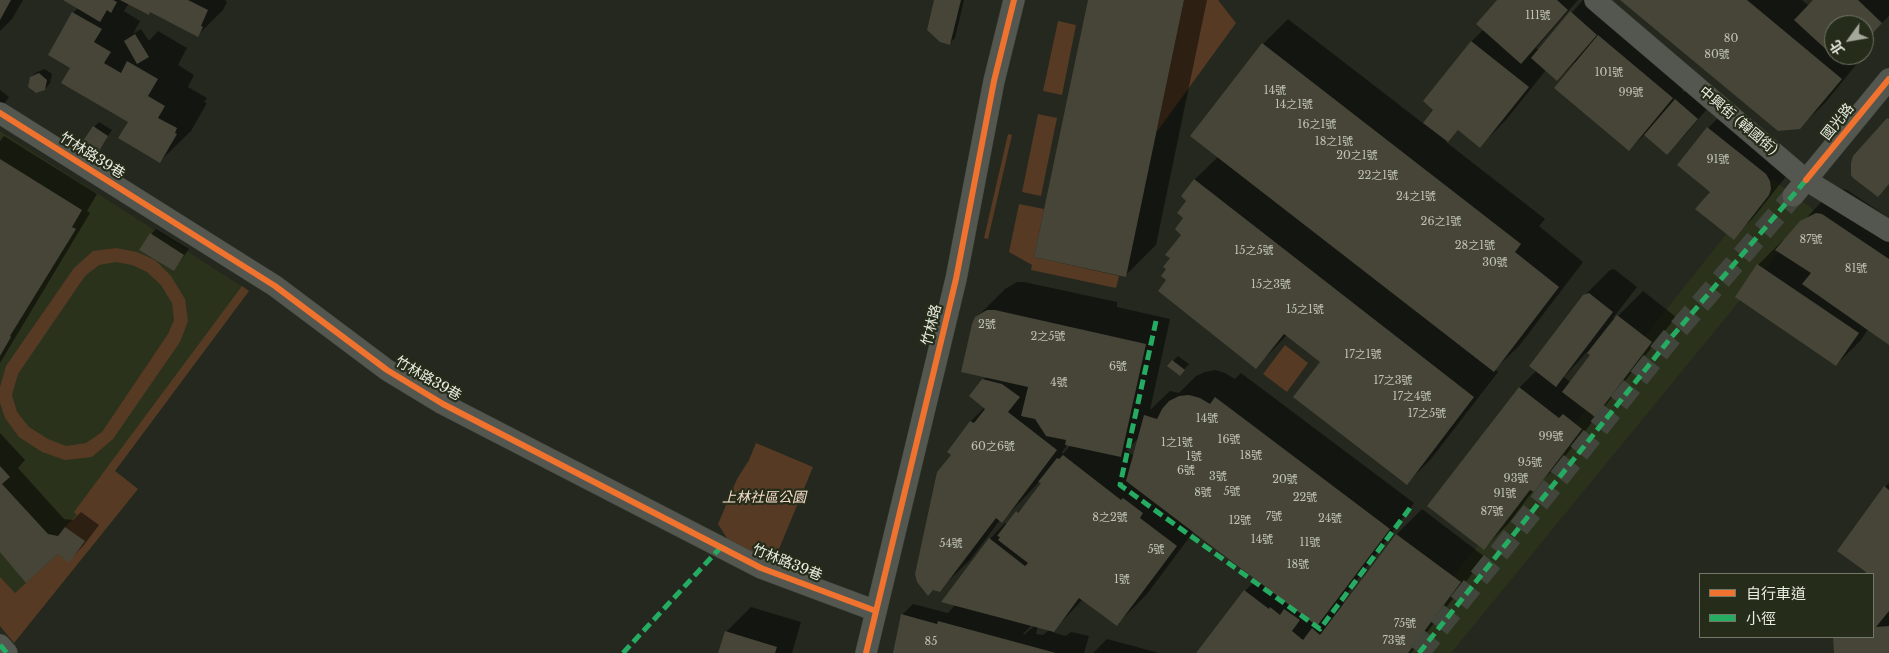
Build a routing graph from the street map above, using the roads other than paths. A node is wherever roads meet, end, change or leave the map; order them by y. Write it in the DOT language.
graph roads {
  1 [pos="1014,0"];
  2 [pos="1595,0"];
  3 [pos="1889,79"];
  4 [pos="0,113"];
  5 [pos="1800,188"];
  6 [pos="1889,231"];
  7 [pos="876,611"];
  8 [pos="0,645"];
  9 [pos="7,653"];
  10 [pos="866,653"];
  1 -- 7 [label="street, 竹林路"];
  2 -- 5 [label="street, 中興街 (韓國街)"];
  3 -- 5 [label="street, 國光路"];
  4 -- 7 [label="street, 竹林路39巷"];
  5 -- 6 [label="street, 中興街 (韓國街)"];
  7 -- 10 [label="street, 竹林路"];
  8 -- 9 [label="street"];
}
